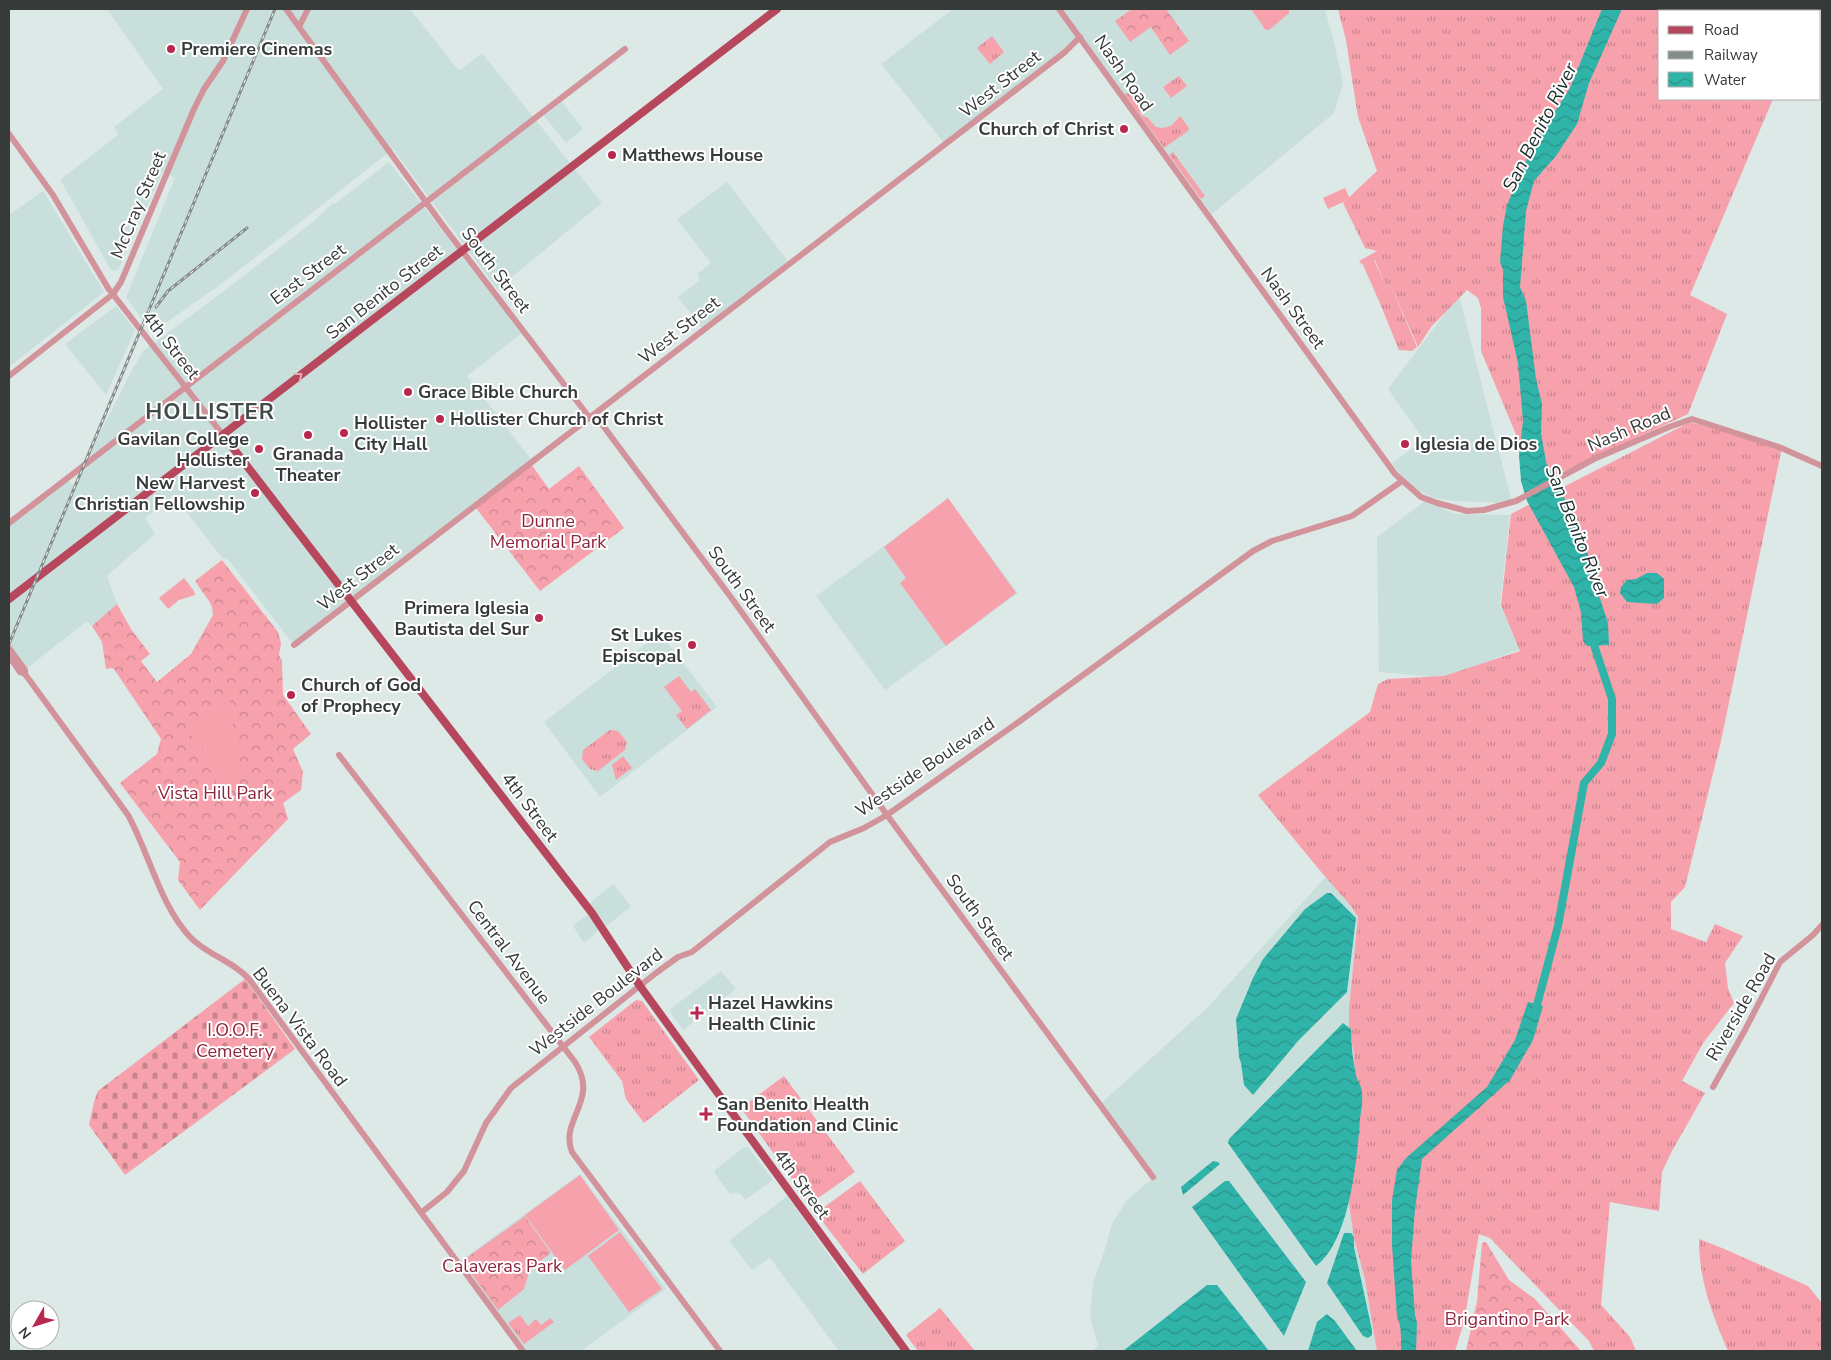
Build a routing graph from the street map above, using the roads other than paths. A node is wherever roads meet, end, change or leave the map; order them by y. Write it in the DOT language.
graph roads {
  1 [pos="247,9"];
  2 [pos="286,9"];
  3 [pos="308,9"];
  4 [pos="777,9"];
  5 [pos="1059,9"];
  6 [pos="299,27"];
  7 [pos="1080,37"];
  8 [pos="625,49"];
  9 [pos="1147,131"];
  10 [pos="9,134"];
  11 [pos="427,202"];
  12 [pos="462,250"];
  13 [pos="113,294"];
  14 [pos="9,376"];
  15 [pos="185,388"];
  16 [pos="589,417"];
  17 [pos="224,435"];
  18 [pos="1822,466"];
  19 [pos="1402,481"];
  20 [pos="1421,497"];
  21 [pos="9,523"];
  22 [pos="9,600"];
  23 [pos="351,600"];
  24 [pos="294,645"];
  25 [pos="9,648"];
  26 [pos="9,656"];
  27 [pos="25,674"];
  28 [pos="339,755"];
  29 [pos="887,815"];
  30 [pos="1822,925"];
  31 [pos="640,986"];
  32 [pos="563,1047"];
  33 [pos="1713,1087"];
  34 [pos="1153,1177"];
  35 [pos="422,1212"];
  36 [pos="523,1351"];
  37 [pos="720,1351"];
  38 [pos="906,1351"];
  1 -- 13 [label="street, McCray Street"];
  2 -- 6 [label="street, South Street"];
  3 -- 6 [label="street"];
  4 -- 12 [label="main road, San Benito Street"];
  5 -- 7 [label="street, Nash Road"];
  6 -- 11 [label="street, South Street"];
  7 -- 9 [label="street, Nash Road"];
  7 -- 16 [label="street, West Street"];
  8 -- 11 [label="street, East Street"];
  9 -- 19 [label="street, Nash Street"];
  10 -- 13 [label="street, 4th Street"];
  11 -- 12 [label="street, South Street"];
  11 -- 15 [label="street, East Street"];
  12 -- 16 [label="street, South Street"];
  17 -- 12 [label="main road, San Benito Street, one-way"];
  13 -- 14 [label="street, McCray Street"];
  13 -- 15 [label="street, 4th Street"];
  15 -- 17 [label="street, 4th Street"];
  15 -- 21 [label="street, East Street"];
  16 -- 23 [label="street, West Street"];
  16 -- 29 [label="street, South Street"];
  17 -- 22 [label="main road, San Benito Street"];
  17 -- 23 [label="main road, 4th Street"];
  18 -- 20 [label="street, Nash Road"];
  19 -- 20 [label="street, Nash Street"];
  19 -- 29 [label="street, Westside Boulevard"];
  23 -- 24 [label="street, West Street"];
  23 -- 31 [label="main road, 4th Street"];
  25 -- 27 [label="street, Buena Vista Road"];
  26 -- 27 [label="street, Buena Vista Road"];
  27 -- 35 [label="street, Buena Vista Road"];
  28 -- 32 [label="street, Central Avenue"];
  29 -- 31 [label="street, Westside Boulevard"];
  29 -- 34 [label="street, South Street"];
  30 -- 33 [label="street, Riverside Road"];
  31 -- 32 [label="street, Westside Boulevard"];
  31 -- 38 [label="main road, 4th Street"];
  32 -- 35 [label="street, Westside Boulevard"];
  32 -- 37 [label="street, Central Avenue"];
  35 -- 36 [label="street, Buena Vista Road"];
}
